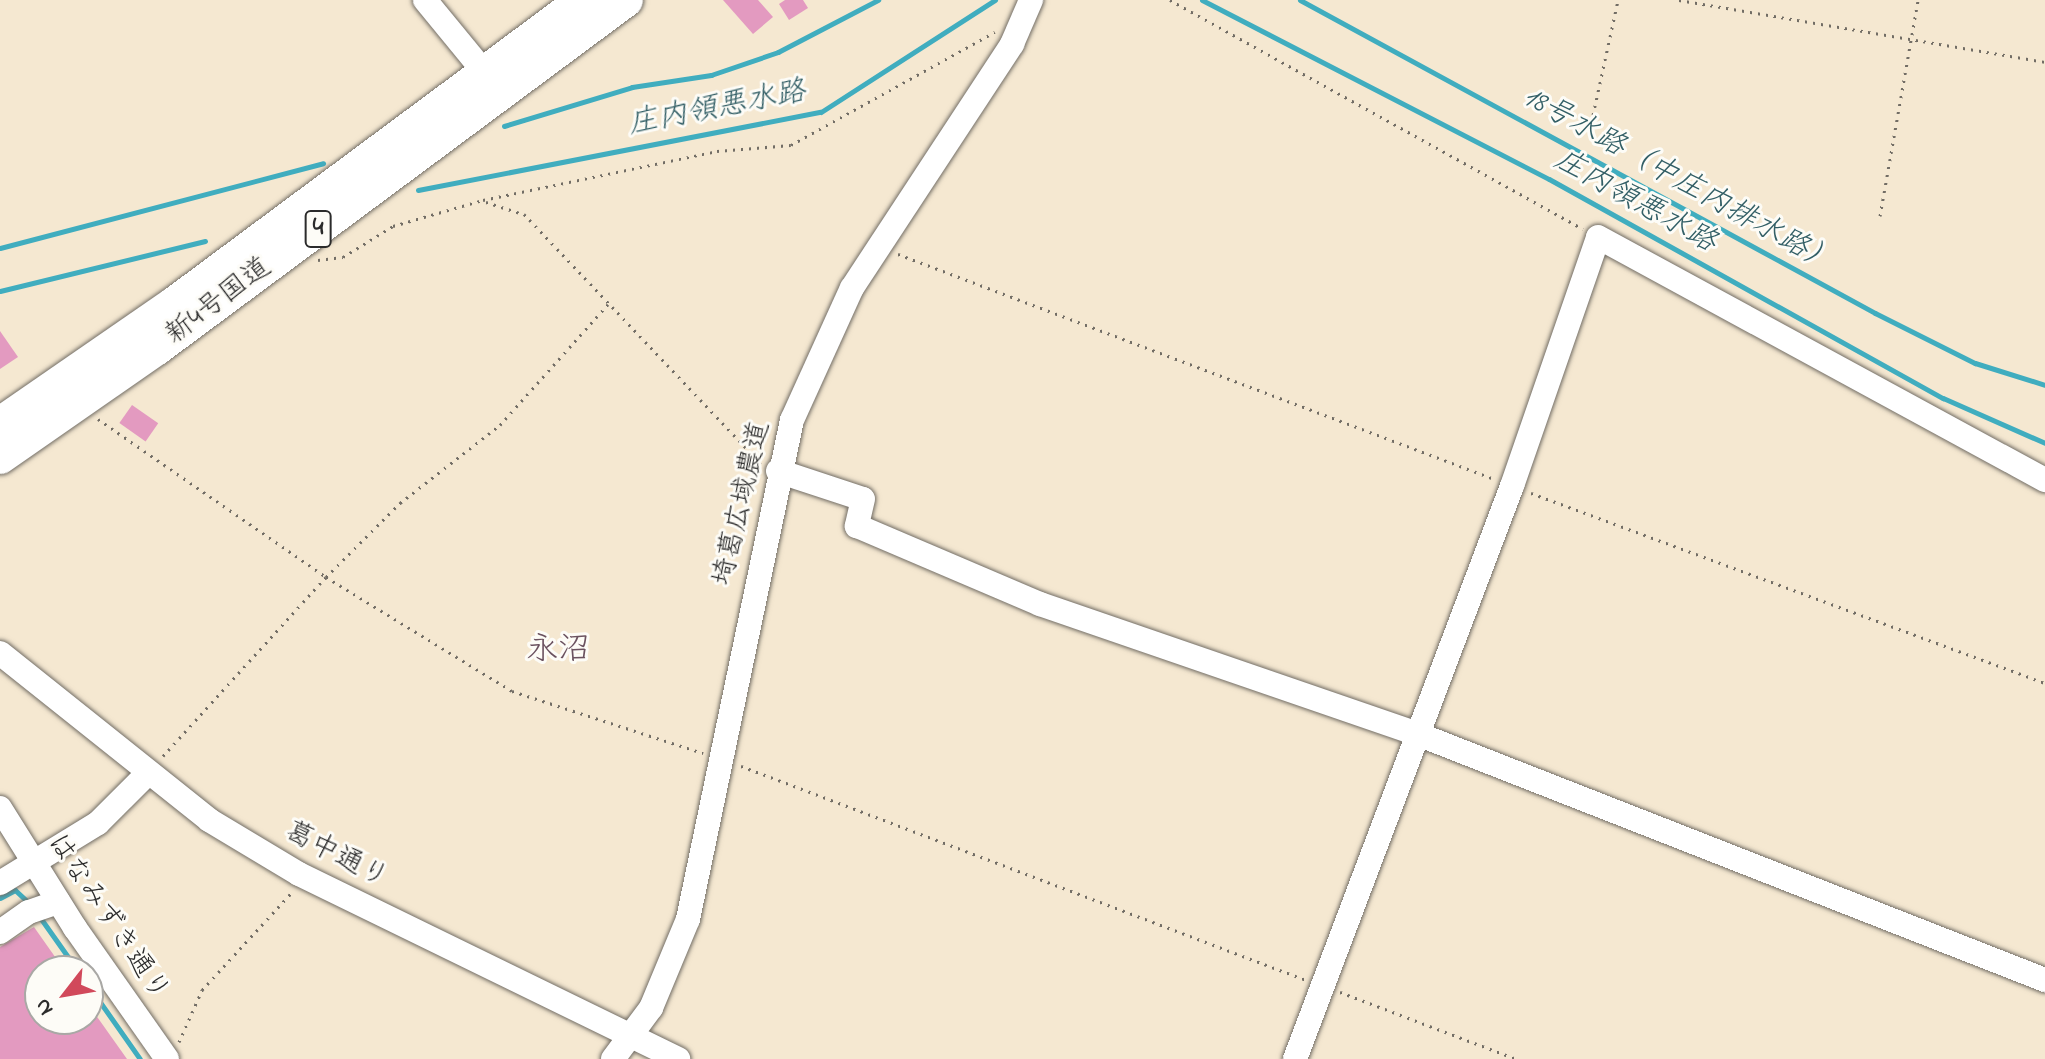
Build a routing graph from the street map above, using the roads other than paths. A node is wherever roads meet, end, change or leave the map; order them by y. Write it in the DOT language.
graph roads {
  1 [pos="425,0"];
  2 [pos="583,0"];
  3 [pos="626,0"];
  4 [pos="1031,0"];
  5 [pos="485,73"];
  6 [pos="0,424"];
  7 [pos="0,457"];
  8 [pos="778,471"];
  9 [pos="2045,480"];
  10 [pos="0,653"];
  11 [pos="1415,733"];
  12 [pos="147,774"];
  13 [pos="0,808"];
  14 [pos="33,864"];
  15 [pos="0,883"];
  16 [pos="58,902"];
  17 [pos="0,932"];
  18 [pos="2045,980"];
  19 [pos="633,1036"];
  20 [pos="165,1057"];
  21 [pos="613,1059"];
  22 [pos="678,1059"];
  23 [pos="1295,1059"];
  1 -- 5 [label="street"];
  2 -- 5 [label="highway, 新4号国道 / 4"];
  3 -- 7 [label="highway, 新4号国道 / 4"];
  4 -- 8 [label="street, 埼葛広域農道"];
  5 -- 6 [label="highway, 新4号国道 / 4"];
  8 -- 11 [label="street"];
  8 -- 19 [label="street, 埼葛広域農道"];
  9 -- 11 [label="street"];
  10 -- 12 [label="street, 葛中通り"];
  11 -- 18 [label="street"];
  11 -- 23 [label="street"];
  12 -- 14 [label="street"];
  12 -- 19 [label="street, 葛中通り"];
  13 -- 14 [label="street, はなみずき通り"];
  14 -- 15 [label="street"];
  14 -- 16 [label="street, はなみずき通り"];
  16 -- 17 [label="street"];
  16 -- 20 [label="street, はなみずき通り"];
  19 -- 21 [label="street, 埼葛広域農道"];
  19 -- 22 [label="street, 葛中通り"];
}
